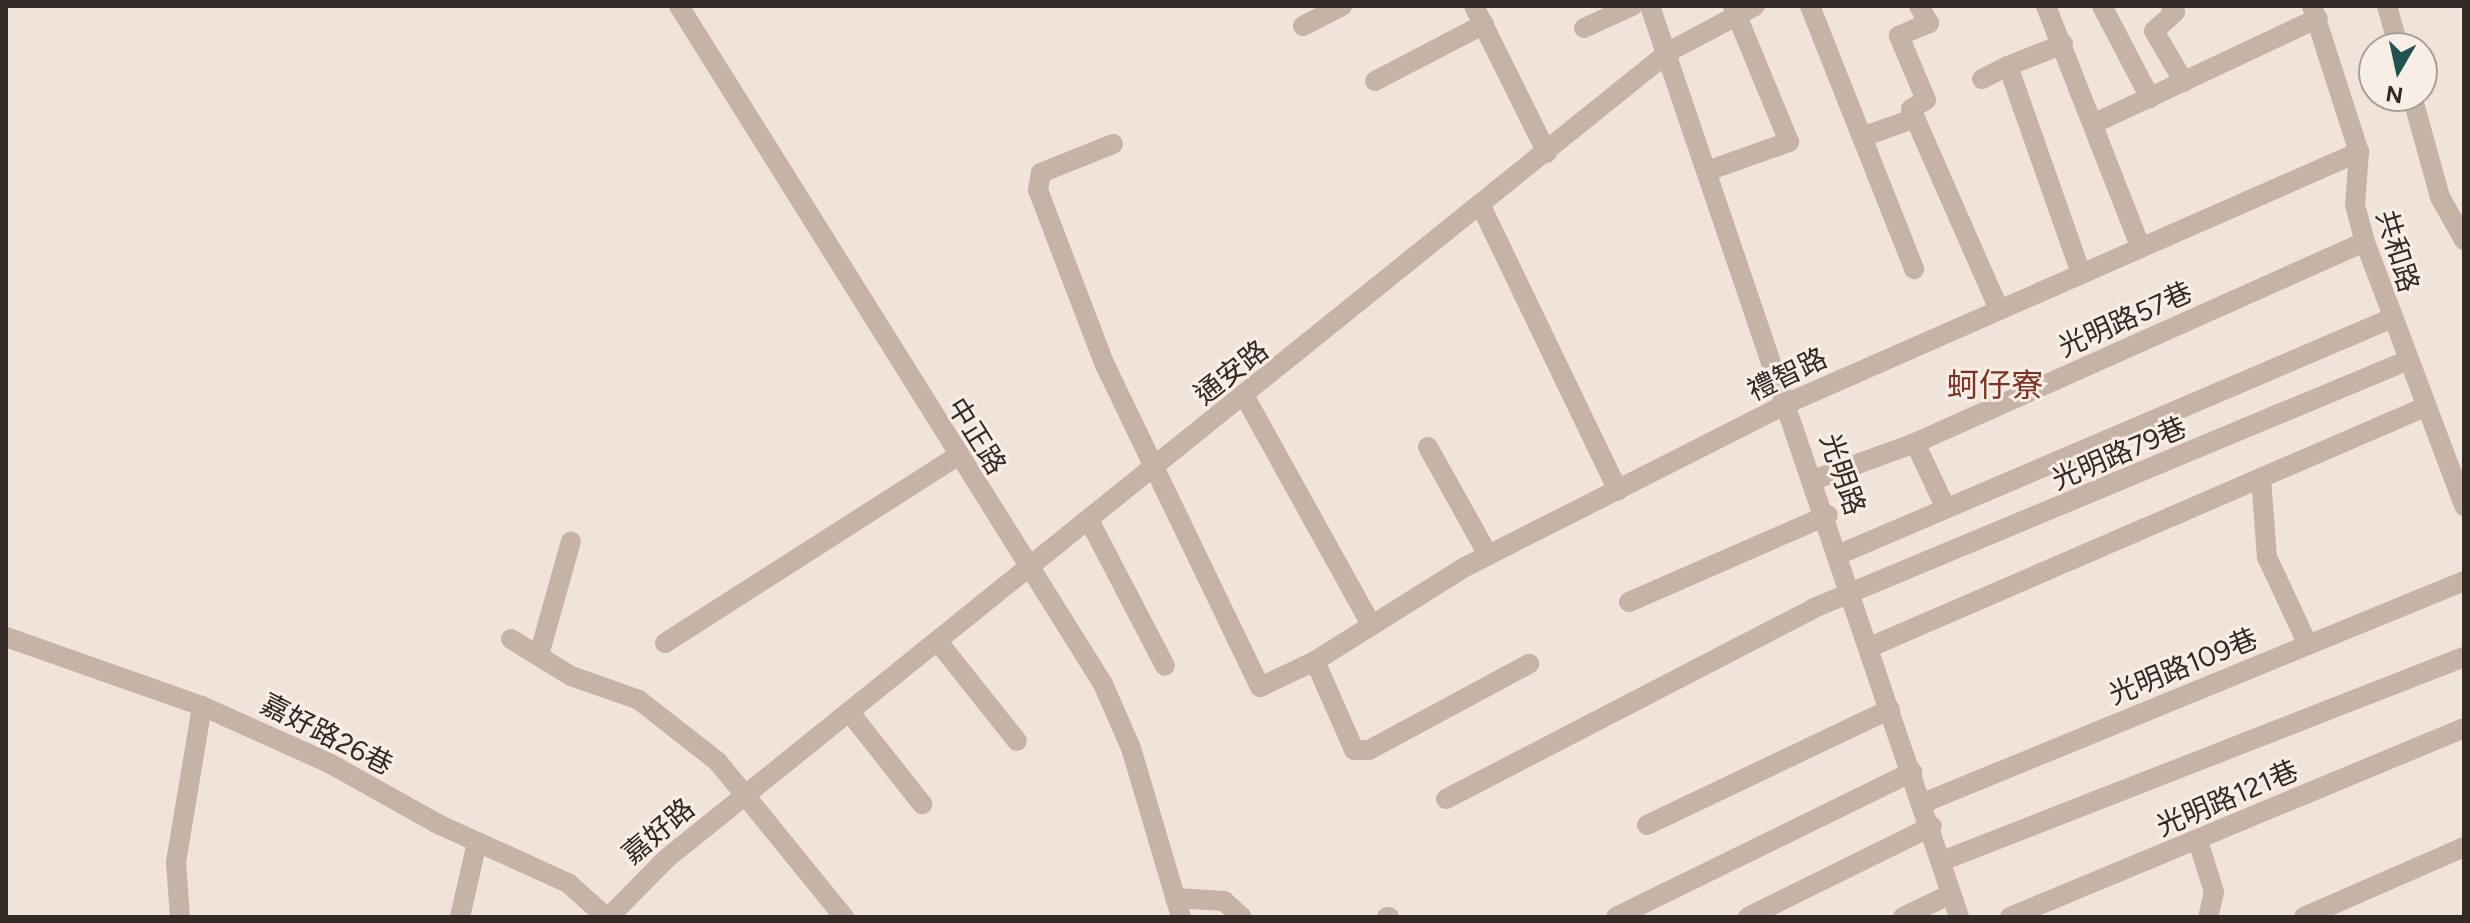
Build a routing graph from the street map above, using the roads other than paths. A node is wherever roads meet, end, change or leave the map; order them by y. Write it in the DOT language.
graph roads {
  1 [pos="679,6"];
  2 [pos="1342,6"];
  3 [pos="1632,6"];
  4 [pos="1650,6"];
  5 [pos="1810,6"];
  6 [pos="1919,6"];
  7 [pos="2046,6"];
  8 [pos="2102,6"];
  9 [pos="2171,6"];
  10 [pos="2387,6"];
  11 [pos="1741,9"];
  12 [pos="2315,12"];
  13 [pos="1479,15"];
  14 [pos="1303,26"];
  15 [pos="1584,28"];
  16 [pos="2394,32"];
  17 [pos="2063,44"];
  18 [pos="1670,51"];
  19 [pos="2008,66"];
  20 [pos="1982,79"];
  21 [pos="1375,81"];
  22 [pos="2184,82"];
  23 [pos="2150,98"];
  24 [pos="2416,112"];
  25 [pos="1915,118"];
  26 [pos="2095,123"];
  27 [pos="1865,136"];
  28 [pos="1113,144"];
  29 [pos="2359,152"];
  30 [pos="1547,153"];
  31 [pos="1710,170"];
  32 [pos="1481,206"];
  33 [pos="2464,240"];
  34 [pos="2365,242"];
  35 [pos="2139,243"];
  36 [pos="1914,269"];
  37 [pos="2080,270"];
  38 [pos="1998,307"];
  39 [pos="2390,319"];
  40 [pos="2406,361"];
  41 [pos="1245,397"];
  42 [pos="1788,403"];
  43 [pos="2425,407"];
  44 [pos="1915,443"];
  45 [pos="1428,447"];
  46 [pos="956,457"];
  47 [pos="1157,464"];
  48 [pos="2261,478"];
  49 [pos="1816,479"];
  50 [pos="1618,491"];
  51 [pos="1944,504"];
  52 [pos="2464,506"];
  53 [pos="1828,515"];
  54 [pos="1090,522"];
  55 [pos="571,541"];
  56 [pos="1840,554"];
  57 [pos="1488,555"];
  58 [pos="1029,567"];
  59 [pos="2464,581"];
  60 [pos="1854,597"];
  61 [pos="1629,602"];
  62 [pos="1369,621"];
  63 [pos="6,637"];
  64 [pos="511,639"];
  65 [pos="665,643"];
  66 [pos="939,643"];
  67 [pos="2308,645"];
  68 [pos="1870,647"];
  69 [pos="539,655"];
  70 [pos="2464,657"];
  71 [pos="1315,661"];
  72 [pos="1529,664"];
  73 [pos="1165,666"];
  74 [pos="202,706"];
  75 [pos="1890,709"];
  76 [pos="851,714"];
  77 [pos="2464,728"];
  78 [pos="1017,741"];
  79 [pos="1912,772"];
  80 [pos="748,793"];
  81 [pos="1446,799"];
  82 [pos="1923,803"];
  83 [pos="922,804"];
  84 [pos="1647,825"];
  85 [pos="1932,826"];
  86 [pos="2198,841"];
  87 [pos="477,842"];
  88 [pos="2464,847"];
  89 [pos="1942,861"];
  90 [pos="1951,894"];
  91 [pos="1178,908"];
  92 [pos="180,917"];
  93 [pos="460,917"];
  94 [pos="608,917"];
  95 [pos="844,917"];
  96 [pos="1242,917"];
  97 [pos="1616,917"];
  98 [pos="1748,917"];
  99 [pos="1903,917"];
  100 [pos="1959,917"];
  101 [pos="2010,917"];
  102 [pos="2208,917"];
  103 [pos="2304,917"];
  1 -- 46 [label="street, 中正路"];
  2 -- 14 [label="street"];
  3 -- 15 [label="street"];
  4 -- 18 [label="street, 光明路"];
  5 -- 27 [label="street"];
  6 -- 25 [label="street"];
  7 -- 17 [label="street"];
  8 -- 23 [label="street"];
  9 -- 22 [label="street"];
  10 -- 16 [label="street"];
  11 -- 18 [label="street, 通安路"];
  11 -- 31 [label="street"];
  12 -- 22 [label="street"];
  12 -- 29 [label="street, 共和路"];
  13 -- 21 [label="street"];
  13 -- 30 [label="street"];
  17 -- 19 [label="street"];
  17 -- 26 [label="street"];
  18 -- 30 [label="street, 通安路"];
  18 -- 31 [label="street, 光明路"];
  19 -- 20 [label="street"];
  19 -- 37 [label="street"];
  22 -- 23 [label="street"];
  23 -- 26 [label="street"];
  24 -- 33 [label="street"];
  25 -- 27 [label="street"];
  25 -- 38 [label="street"];
  26 -- 35 [label="street"];
  27 -- 36 [label="street"];
  28 -- 47 [label="street"];
  29 -- 34 [label="street, 共和路"];
  29 -- 35 [label="street, 禮智路"];
  30 -- 32 [label="street, 通安路"];
  31 -- 42 [label="street, 光明路"];
  32 -- 41 [label="street, 通安路"];
  32 -- 50 [label="street"];
  34 -- 39 [label="street, 共和路"];
  34 -- 44 [label="street, 光明路57巷"];
  35 -- 37 [label="street, 禮智路"];
  37 -- 38 [label="street, 禮智路"];
  38 -- 42 [label="street, 禮智路"];
  39 -- 40 [label="street, 共和路"];
  39 -- 51 [label="street, 光明路79巷"];
  40 -- 43 [label="street, 共和路"];
  40 -- 60 [label="street, 光明路79巷"];
  41 -- 47 [label="street, 通安路"];
  41 -- 62 [label="street"];
  42 -- 49 [label="street, 光明路"];
  42 -- 50 [label="street, 禮智路"];
  43 -- 48 [label="street"];
  43 -- 52 [label="street, 共和路"];
  44 -- 49 [label="street, 光明路57巷"];
  44 -- 51 [label="street"];
  45 -- 57 [label="street"];
  46 -- 58 [label="street, 中正路"];
  46 -- 65 [label="street"];
  47 -- 54 [label="street, 通安路"];
  47 -- 71 [label="street, 禮智路"];
  48 -- 67 [label="street"];
  48 -- 68 [label="street"];
  49 -- 53 [label="street, 光明路"];
  50 -- 57 [label="street, 禮智路"];
  51 -- 56 [label="street, 光明路79巷"];
  53 -- 56 [label="street, 光明路"];
  53 -- 61 [label="street"];
  54 -- 58 [label="street, 通安路"];
  54 -- 73 [label="street"];
  55 -- 69 [label="street"];
  56 -- 60 [label="street, 光明路"];
  57 -- 62 [label="street, 禮智路"];
  58 -- 66 [label="street, 通安路"];
  58 -- 91 [label="street, 中正路"];
  59 -- 67 [label="street, 光明路109巷"];
  60 -- 68 [label="street, 光明路"];
  60 -- 81 [label="street, 光明路79巷"];
  62 -- 71 [label="street, 禮智路"];
  63 -- 74 [label="street, 嘉好路26巷"];
  64 -- 69 [label="street"];
  66 -- 76 [label="street, 通安路"];
  66 -- 78 [label="street"];
  67 -- 82 [label="street, 光明路109巷"];
  68 -- 75 [label="street, 光明路"];
  69 -- 80 [label="street"];
  70 -- 89 [label="street"];
  71 -- 72 [label="street"];
  74 -- 87 [label="street, 嘉好路26巷"];
  74 -- 92 [label="street"];
  75 -- 79 [label="street, 光明路"];
  75 -- 84 [label="street"];
  76 -- 80 [label="street, 通安路"];
  76 -- 83 [label="street"];
  77 -- 86 [label="street, 光明路121巷"];
  79 -- 82 [label="street, 光明路"];
  79 -- 97 [label="street"];
  80 -- 94 [label="street, 嘉好路"];
  80 -- 95 [label="street"];
  82 -- 85 [label="street, 光明路"];
  85 -- 89 [label="street, 光明路"];
  85 -- 98 [label="street"];
  86 -- 101 [label="street, 光明路121巷"];
  86 -- 102 [label="street"];
  87 -- 93 [label="street"];
  87 -- 94 [label="street, 嘉好路26巷"];
  88 -- 103 [label="street"];
  89 -- 90 [label="street, 光明路"];
  90 -- 99 [label="street"];
  90 -- 100 [label="street, 光明路"];
  91 -- 96 [label="street"];
}
